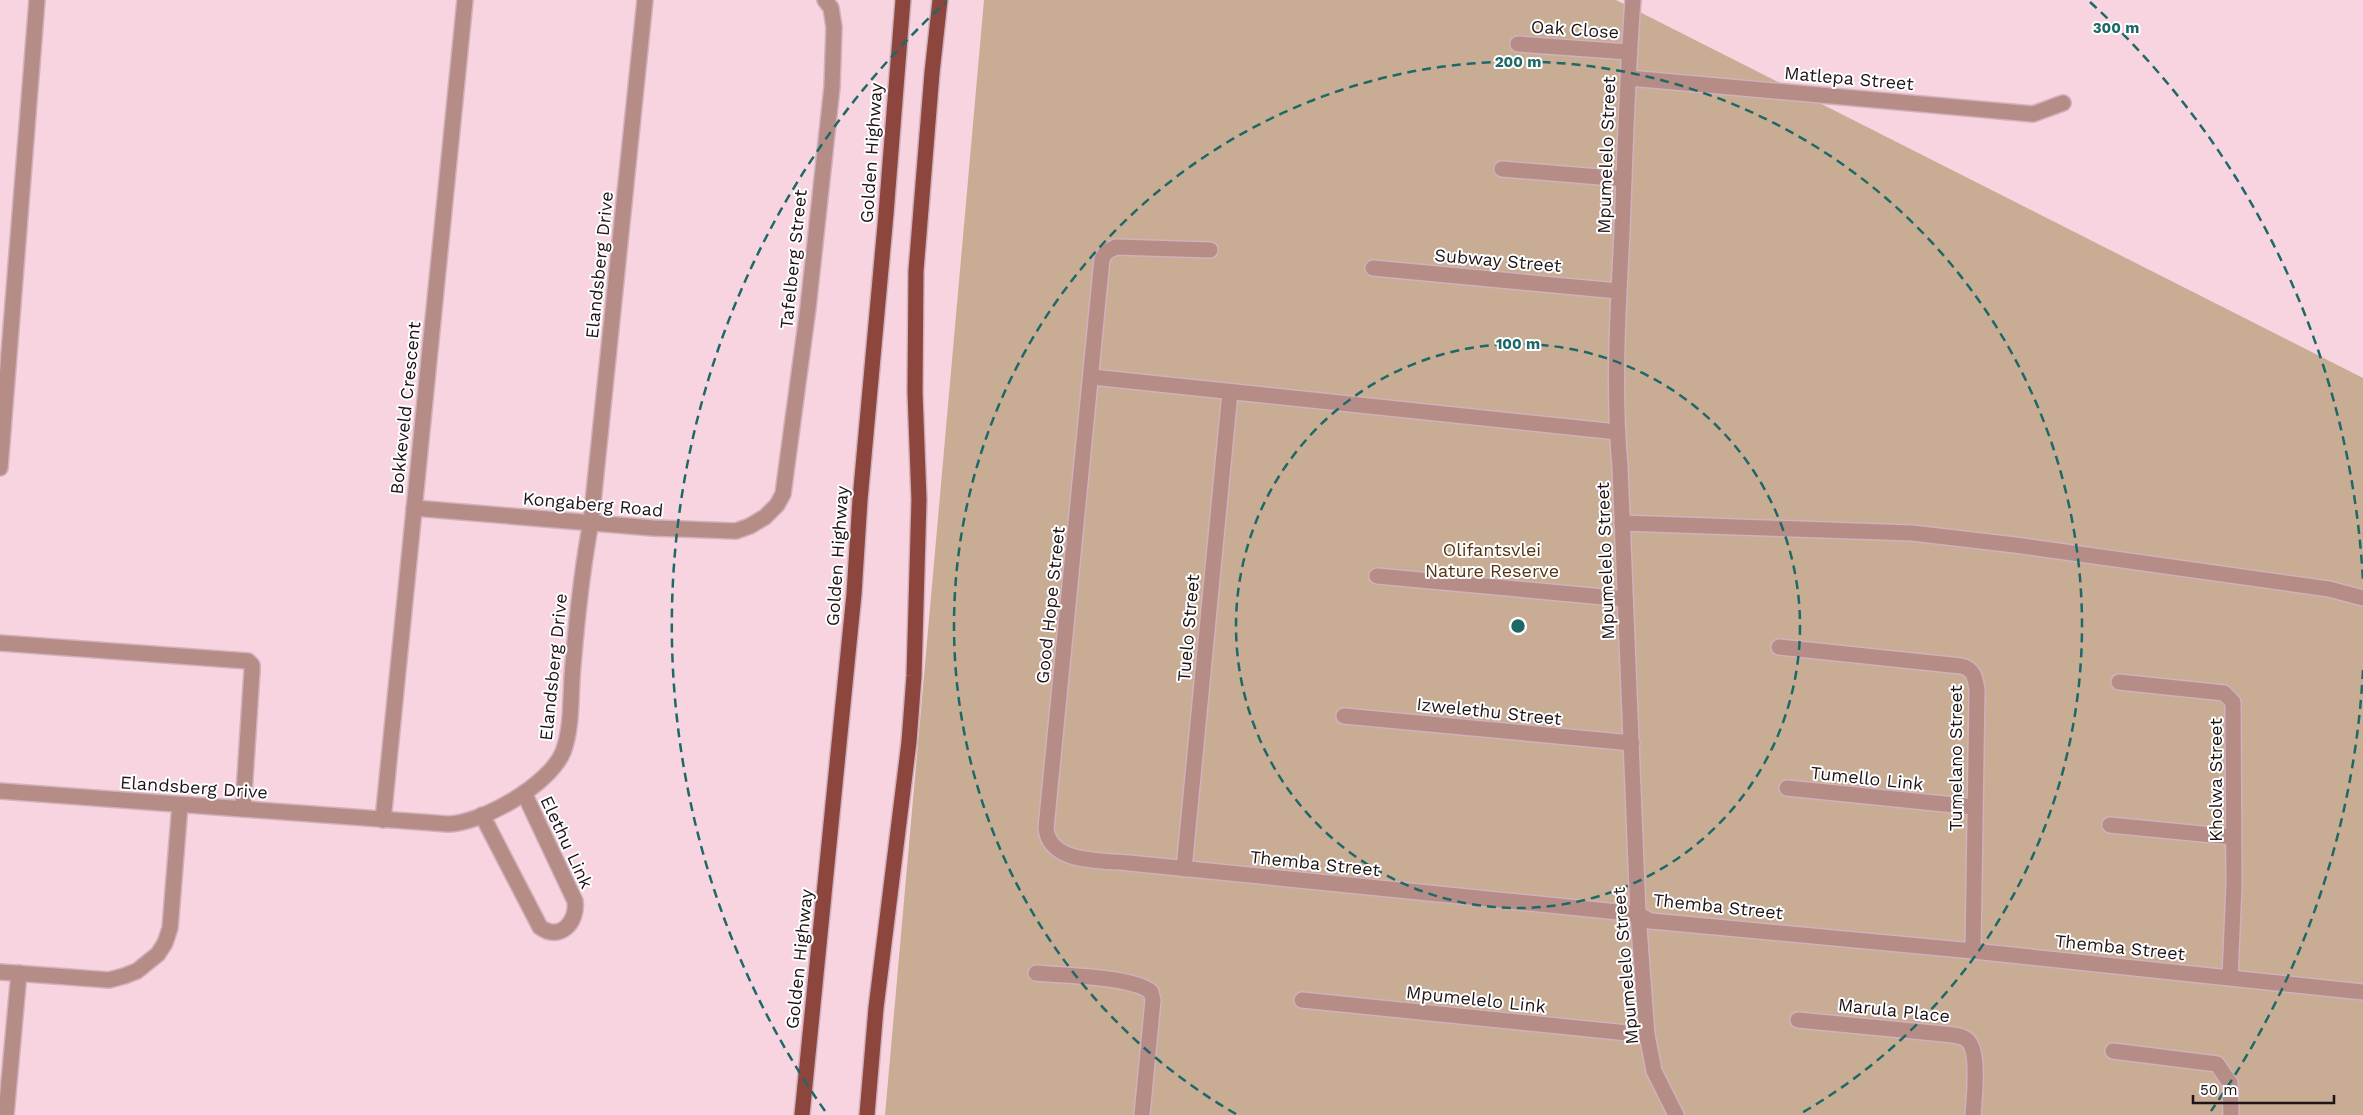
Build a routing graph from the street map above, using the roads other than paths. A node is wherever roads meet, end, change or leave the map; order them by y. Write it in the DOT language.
graph roads {
  1 [pos="37,0"];
  2 [pos="465,0"];
  3 [pos="645,0"];
  4 [pos="825,0"];
  5 [pos="902,0"];
  6 [pos="940,0"];
  7 [pos="1633,0"];
  8 [pos="1518,44"];
  9 [pos="1629,52"];
  10 [pos="1629,78"];
  11 [pos="2063,103"];
  12 [pos="1502,169"];
  13 [pos="1624,178"];
  14 [pos="1210,250"];
  15 [pos="1373,268"];
  16 [pos="1618,291"];
  17 [pos="6,321"];
  18 [pos="1092,377"];
  19 [pos="1230,392"];
  20 [pos="1617,432"];
  21 [pos="0,468"];
  22 [pos="414,508"];
  23 [pos="765,516"];
  24 [pos="591,522"];
  25 [pos="1622,523"];
  26 [pos="1377,576"];
  27 [pos="2363,598"];
  28 [pos="1625,599"];
  29 [pos="0,643"];
  30 [pos="1779,647"];
  31 [pos="2119,682"];
  32 [pos="1344,716"];
  33 [pos="1632,743"];
  34 [pos="1787,788"];
  35 [pos="0,791"];
  36 [pos="524,793"];
  37 [pos="180,805"];
  38 [pos="1974,807"];
  39 [pos="243,809"];
  40 [pos="482,815"];
  41 [pos="382,820"];
  42 [pos="2110,825"];
  43 [pos="1047,837"];
  44 [pos="2233,837"];
  45 [pos="1184,869"];
  46 [pos="1638,914"];
  47 [pos="1973,951"];
  48 [pos="0,972"];
  49 [pos="19,973"];
  50 [pos="1036,973"];
  51 [pos="2230,977"];
  52 [pos="2363,992"];
  53 [pos="1302,1000"];
  54 [pos="1798,1020"];
  55 [pos="1647,1035"];
  56 [pos="2113,1051"];
  57 [pos="6,1115"];
  58 [pos="802,1115"];
  59 [pos="868,1115"];
  60 [pos="1142,1115"];
  61 [pos="1676,1115"];
  62 [pos="1973,1115"];
  63 [pos="2231,1115"];
  1 -- 17 [label="street"];
  2 -- 22 [label="street, Bokkeveld Crescent"];
  3 -- 24 [label="street, Elandsberg Drive"];
  4 -- 23 [label="street, Tafelberg Street"];
  5 -- 58 [label="main road, Golden Highway"];
  6 -- 59 [label="main road"];
  7 -- 9 [label="street, Mpumelelo Street"];
  8 -- 9 [label="street, Oak Close"];
  9 -- 10 [label="street, Mpumelelo Street"];
  10 -- 11 [label="street, Matlepa Street"];
  10 -- 13 [label="street, Mpumelelo Street"];
  12 -- 13 [label="street"];
  13 -- 16 [label="street, Mpumelelo Street"];
  14 -- 18 [label="street, Good Hope Street"];
  15 -- 16 [label="street, Subway Street"];
  16 -- 20 [label="street, Mpumelelo Street"];
  17 -- 21 [label="street"];
  18 -- 19 [label="street"];
  18 -- 43 [label="street, Good Hope Street"];
  19 -- 20 [label="street"];
  19 -- 45 [label="street, Tuelo Street"];
  20 -- 25 [label="street, Mpumelelo Street"];
  22 -- 24 [label="street, Kongaberg Road"];
  22 -- 41 [label="street, Bokkeveld Crescent"];
  23 -- 24 [label="street, Kongaberg Road"];
  24 -- 36 [label="street, Elandsberg Drive"];
  25 -- 27 [label="street"];
  25 -- 28 [label="street, Mpumelelo Street"];
  26 -- 28 [label="street"];
  28 -- 33 [label="street, Mpumelelo Street"];
  29 -- 39 [label="street"];
  30 -- 38 [label="street, Tumelano Street"];
  31 -- 44 [label="street, Kholwa Street"];
  32 -- 33 [label="street, Izwelethu Street"];
  33 -- 46 [label="street, Mpumelelo Street"];
  34 -- 38 [label="street, Tumello Link"];
  35 -- 37 [label="street, Elandsberg Drive"];
  36 -- 40 [label="street, Elandsberg Drive"];
  36 -- 40 [label="street, Elethu Link"];
  37 -- 39 [label="street, Elandsberg Drive"];
  37 -- 49 [label="street"];
  38 -- 47 [label="street, Tumelano Street"];
  39 -- 41 [label="street, Elandsberg Drive"];
  40 -- 41 [label="street, Elandsberg Drive"];
  42 -- 44 [label="street"];
  43 -- 45 [label="street, Themba Street"];
  44 -- 51 [label="street, Kholwa Street"];
  45 -- 46 [label="street, Themba Street"];
  46 -- 47 [label="street, Themba Street"];
  46 -- 55 [label="street, Mpumelelo Street"];
  47 -- 51 [label="street, Themba Street"];
  48 -- 49 [label="street"];
  49 -- 57 [label="street"];
  50 -- 60 [label="street"];
  51 -- 52 [label="street, Themba Street"];
  53 -- 55 [label="street, Mpumelelo Link"];
  54 -- 62 [label="street, Marula Place"];
  55 -- 61 [label="street, Mpumelelo Street"];
  56 -- 63 [label="street"];
}
